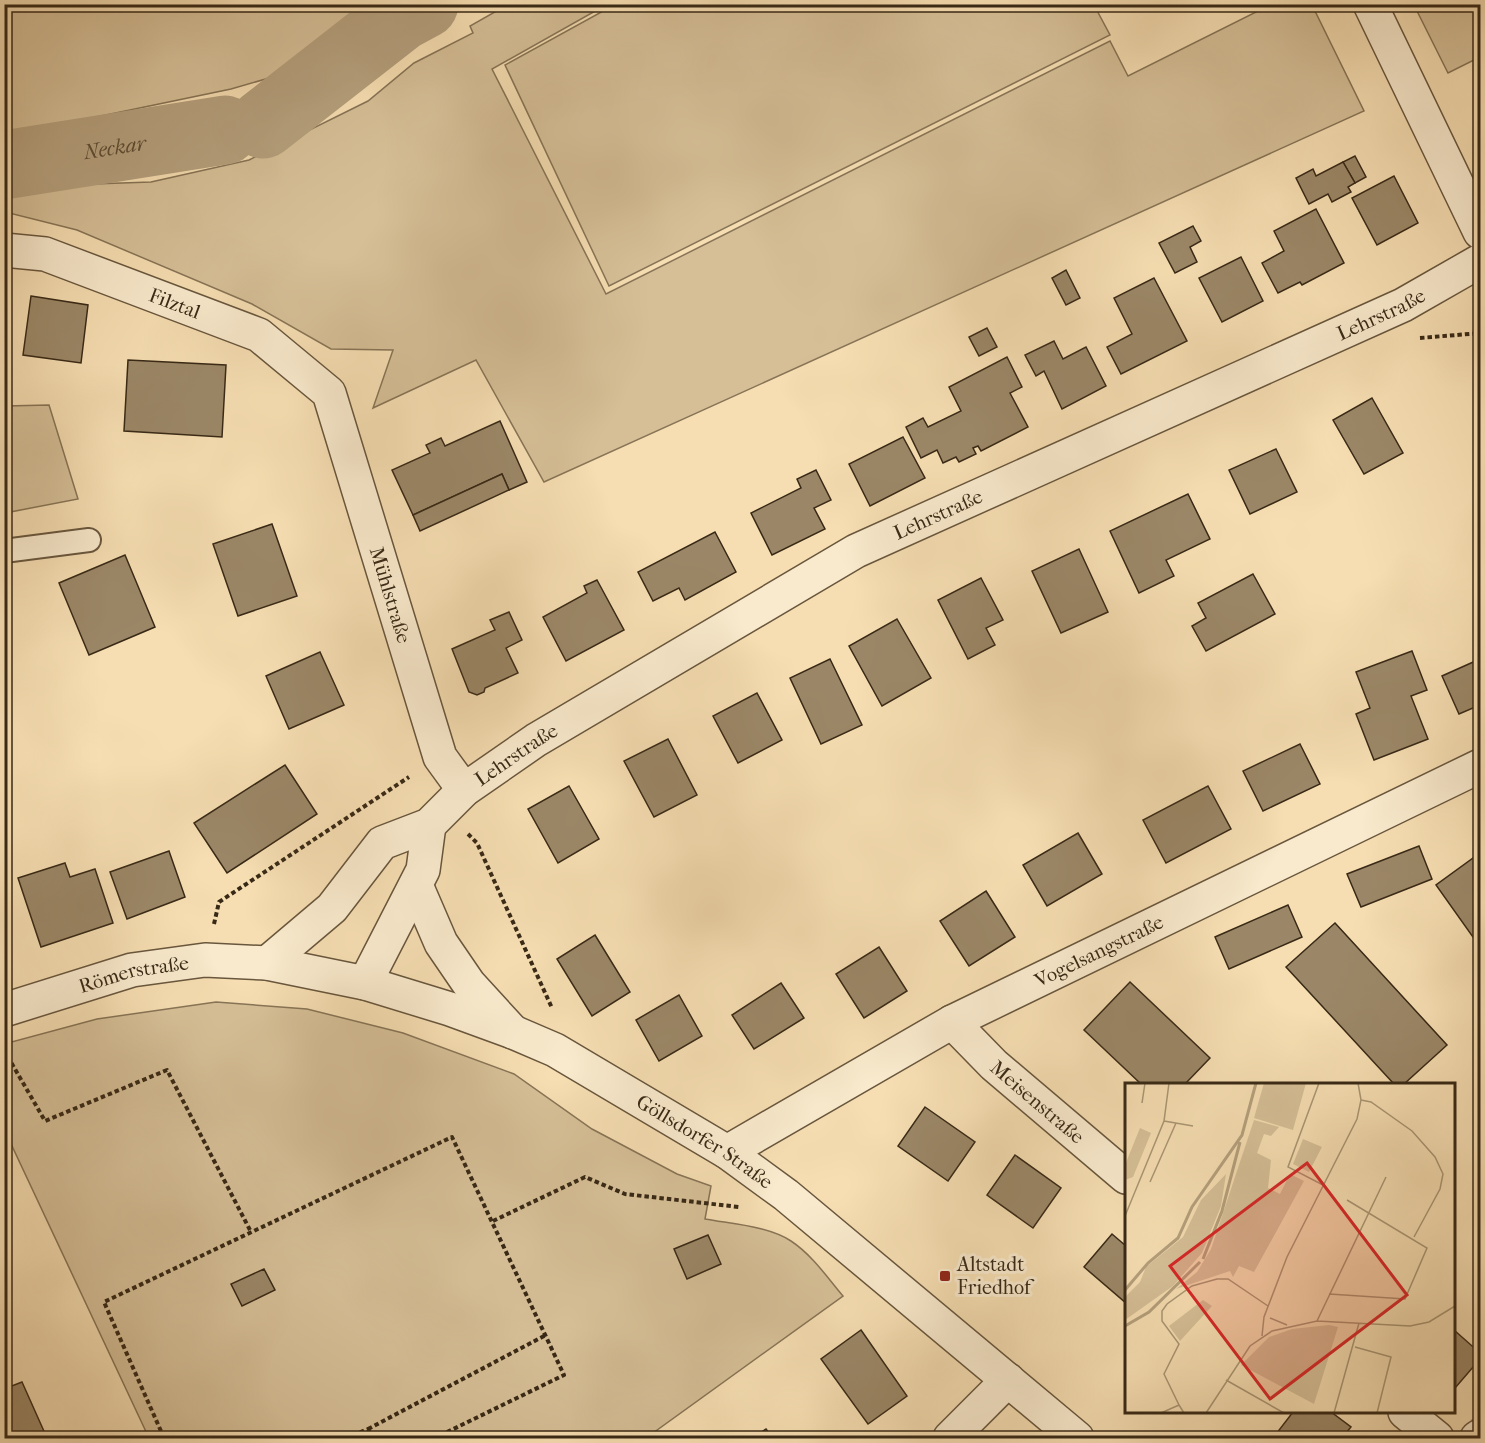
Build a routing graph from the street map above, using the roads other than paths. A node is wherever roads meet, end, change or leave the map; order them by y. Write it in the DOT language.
graph roads {
  1 [pos="1370,4"];
  2 [pos="1480,232"];
  3 [pos="4,250"];
  4 [pos="1480,261"];
  5 [pos="328,393"];
  6 [pos="89,540"];
  7 [pos="4,551"];
  8 [pos="1480,766"];
  9 [pos="446,808"];
  10 [pos="416,885"];
  11 [pos="267,963"];
  12 [pos="365,983"];
  13 [pos="4,1010"];
  14 [pos="952,1022"];
  15 [pos="513,1032"];
  16 [pos="727,1152"];
  17 [pos="1125,1176"];
  18 [pos="1008,1380"];
  19 [pos="1406,1413"];
  20 [pos="950,1438"];
  21 [pos="1077,1438"];
  22 [pos="1437,1438"];
  1 -- 2 [label="street"];
  3 -- 5 [label="street, Filztal"];
  4 -- 9 [label="street, Lehrstraße"];
  5 -- 9 [label="street, Mühlstraße"];
  6 -- 7 [label="lane"];
  8 -- 14 [label="street, Vogelsangstraße"];
  9 -- 10 [label="street"];
  9 -- 11 [label="street, Lehrstraße"];
  10 -- 12 [label="street"];
  10 -- 15 [label="street"];
  11 -- 12 [label="street, Göllsdorfer Straße"];
  11 -- 13 [label="street, Römerstraße"];
  12 -- 15 [label="street, Göllsdorfer Straße"];
  14 -- 16 [label="street, Vogelsangstraße"];
  14 -- 17 [label="street, Meisenstraße"];
  15 -- 16 [label="street, Göllsdorfer Straße"];
  16 -- 18 [label="street, Göllsdorfer Straße"];
  18 -- 20 [label="street"];
  18 -- 21 [label="street, Göllsdorfer Straße"];
  19 -- 22 [label="street"];
}
